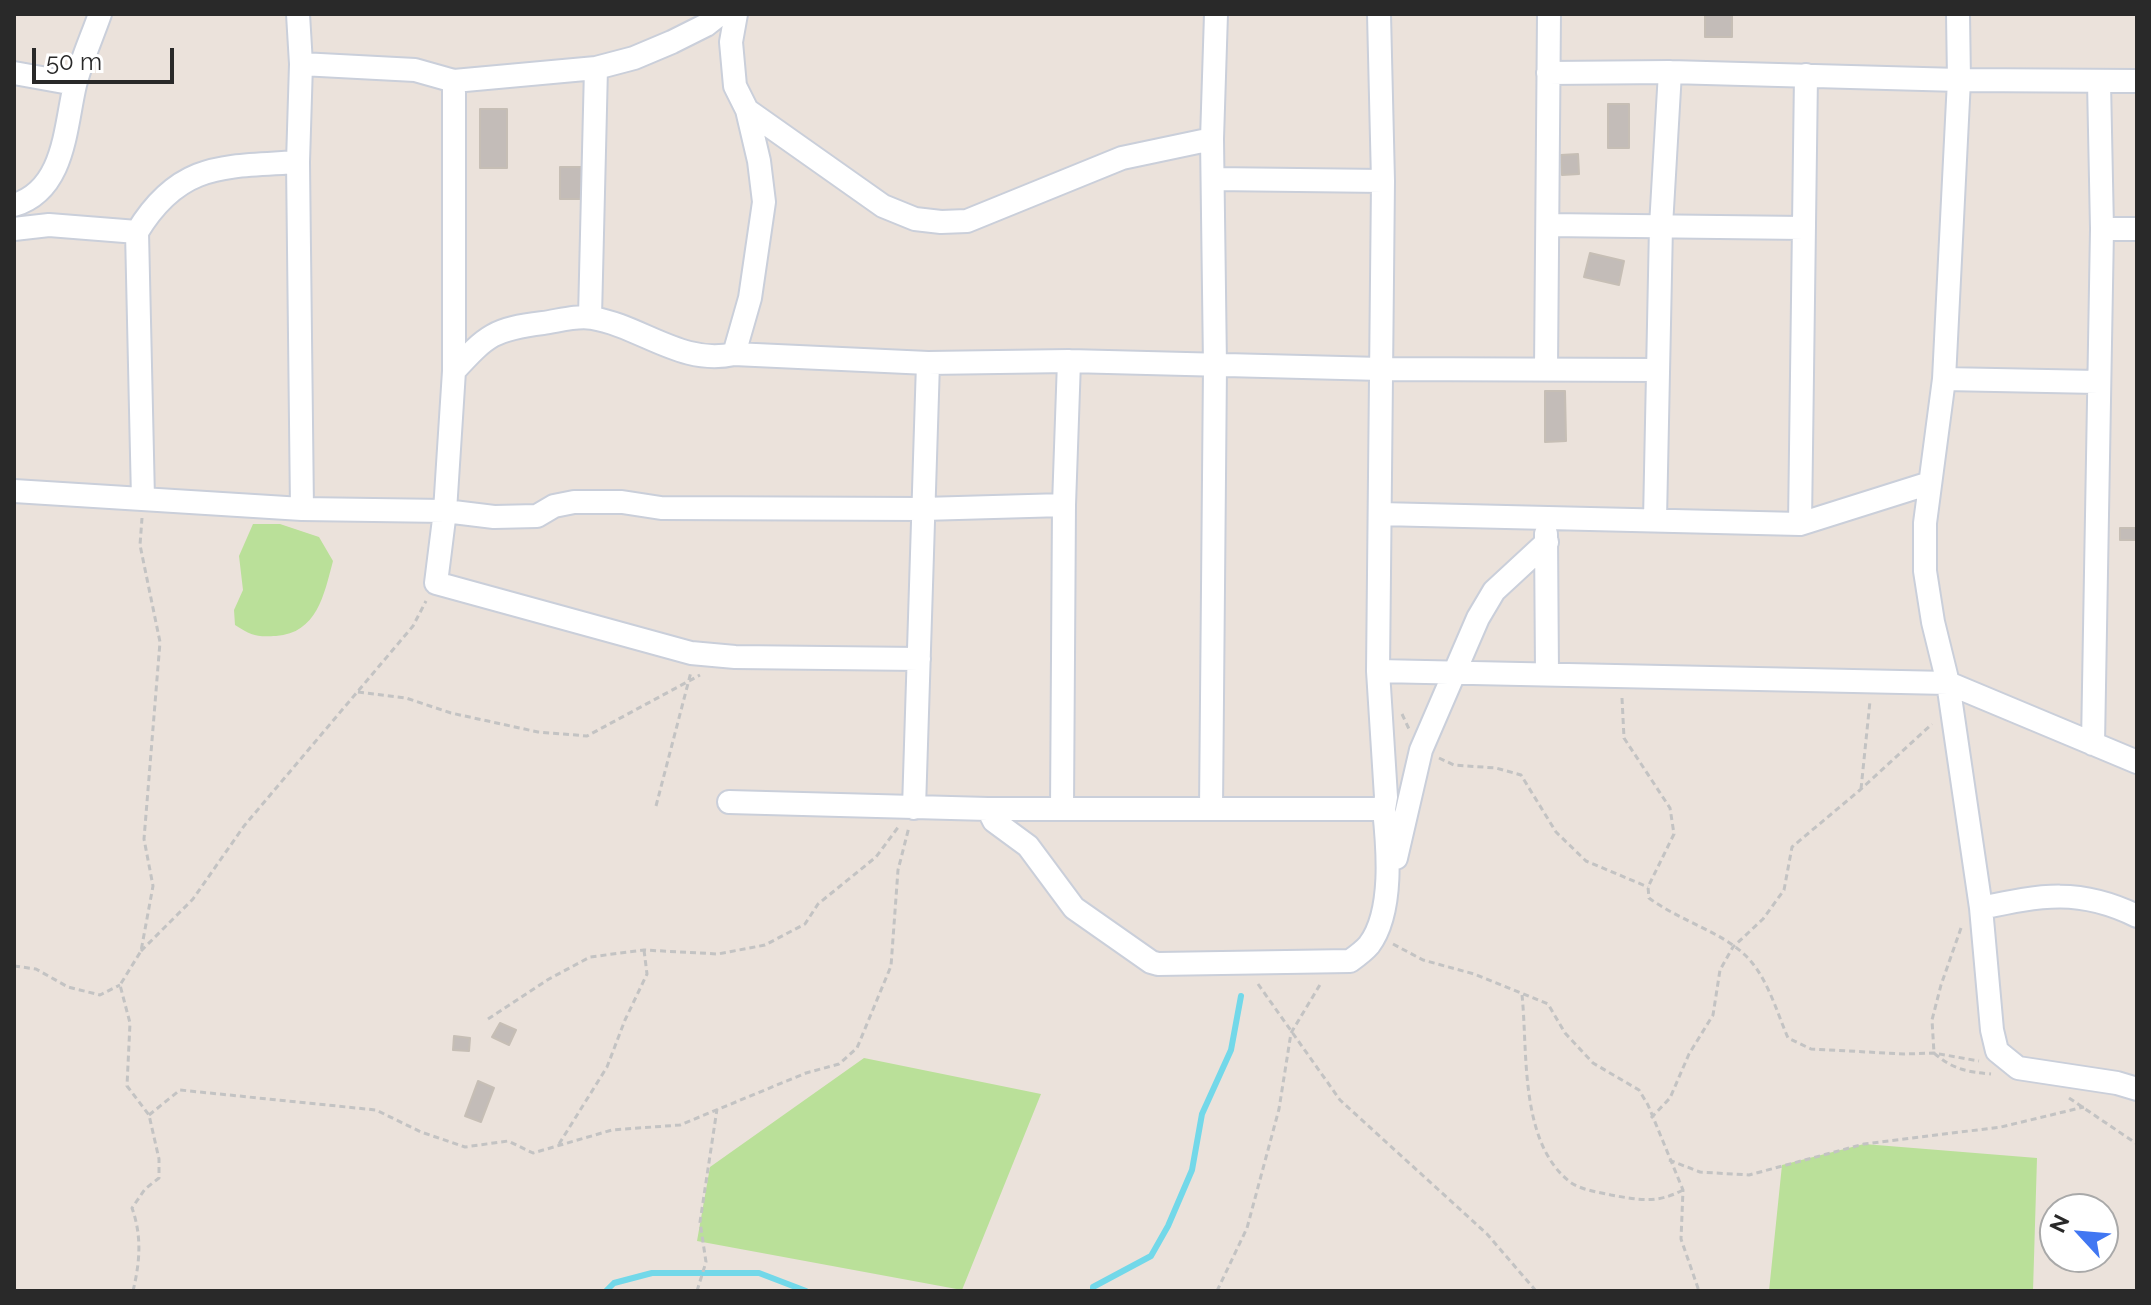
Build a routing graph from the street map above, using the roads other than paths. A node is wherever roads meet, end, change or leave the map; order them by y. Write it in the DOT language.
graph roads {
  1 [pos="100,14"];
  2 [pos="298,14"];
  3 [pos="720,14"];
  4 [pos="736,14"];
  5 [pos="1216,14"];
  6 [pos="1379,14"];
  7 [pos="1549,14"];
  8 [pos="1958,14"];
  9 [pos="301,64"];
  10 [pos="596,68"];
  11 [pos="1670,72"];
  12 [pos="14,73"];
  13 [pos="1548,73"];
  14 [pos="1806,75"];
  15 [pos="1959,80"];
  16 [pos="454,81"];
  17 [pos="2137,81"];
  18 [pos="2099,82"];
  19 [pos="75,84"];
  20 [pos="747,110"];
  21 [pos="1212,139"];
  22 [pos="298,162"];
  23 [pos="1213,179"];
  24 [pos="1383,181"];
  25 [pos="14,205"];
  26 [pos="1548,225"];
  27 [pos="1661,226"];
  28 [pos="1804,228"];
  29 [pos="14,229"];
  30 [pos="2102,229"];
  31 [pos="2137,229"];
  32 [pos="137,232"];
  33 [pos="590,317"];
  34 [pos="734,354"];
  35 [pos="1069,361"];
  36 [pos="928,363"];
  37 [pos="1215,366"];
  38 [pos="1381,369"];
  39 [pos="1546,369"];
  40 [pos="1658,370"];
  41 [pos="454,371"];
  42 [pos="1944,379"];
  43 [pos="2098,382"];
  44 [pos="1930,483"];
  45 [pos="14,491"];
  46 [pos="143,499"];
  47 [pos="1064,505"];
  48 [pos="302,509"];
  49 [pos="923,509"];
  50 [pos="445,511"];
  51 [pos="1380,514"];
  52 [pos="1545,517"];
  53 [pos="1655,520"];
  54 [pos="1800,524"];
  55 [pos="1547,542"];
  56 [pos="919,659"];
  57 [pos="1378,671"];
  58 [pos="1455,671"];
  59 [pos="1547,674"];
  60 [pos="1948,683"];
  61 [pos="2093,744"];
  62 [pos="2137,762"];
  63 [pos="729,802"];
  64 [pos="914,808"];
  65 [pos="988,809"];
  66 [pos="1062,809"];
  67 [pos="1211,809"];
  68 [pos="1384,809"];
  69 [pos="1981,908"];
  70 [pos="2137,916"];
  71 [pos="1378,925"];
  72 [pos="2137,1089"];
  1 -- 19 [label="street"];
  2 -- 9 [label="street"];
  3 -- 10 [label="street"];
  4 -- 20 [label="street"];
  5 -- 21 [label="street"];
  6 -- 24 [label="street"];
  7 -- 13 [label="street"];
  8 -- 15 [label="street"];
  9 -- 16 [label="street"];
  9 -- 22 [label="street"];
  10 -- 16 [label="street"];
  10 -- 33 [label="street"];
  11 -- 13 [label="street"];
  11 -- 14 [label="street"];
  11 -- 27 [label="street"];
  12 -- 19 [label="street"];
  13 -- 26 [label="street"];
  14 -- 15 [label="street"];
  14 -- 28 [label="street"];
  15 -- 18 [label="street"];
  15 -- 42 [label="street"];
  16 -- 41 [label="street"];
  17 -- 18 [label="street"];
  18 -- 30 [label="street"];
  19 -- 25 [label="street"];
  20 -- 21 [label="street"];
  20 -- 34 [label="street"];
  21 -- 23 [label="street"];
  22 -- 32 [label="street"];
  22 -- 48 [label="street"];
  23 -- 24 [label="street"];
  23 -- 37 [label="street"];
  24 -- 38 [label="street"];
  26 -- 27 [label="street"];
  26 -- 39 [label="street"];
  27 -- 28 [label="street"];
  27 -- 40 [label="street"];
  28 -- 54 [label="street"];
  29 -- 32 [label="street"];
  30 -- 31 [label="street"];
  30 -- 43 [label="street"];
  32 -- 46 [label="street"];
  33 -- 34 [label="street"];
  33 -- 41 [label="street"];
  34 -- 36 [label="street"];
  35 -- 36 [label="street"];
  35 -- 37 [label="street"];
  35 -- 47 [label="street"];
  36 -- 49 [label="street"];
  37 -- 38 [label="street"];
  37 -- 67 [label="street"];
  38 -- 39 [label="street"];
  38 -- 51 [label="street"];
  39 -- 40 [label="street"];
  40 -- 53 [label="street"];
  41 -- 50 [label="street"];
  42 -- 43 [label="street"];
  42 -- 44 [label="street"];
  43 -- 61 [label="street"];
  44 -- 54 [label="street"];
  44 -- 60 [label="street"];
  45 -- 46 [label="street"];
  46 -- 48 [label="street"];
  47 -- 49 [label="street"];
  47 -- 66 [label="street"];
  48 -- 50 [label="street"];
  49 -- 50 [label="street"];
  49 -- 56 [label="street"];
  50 -- 56 [label="street"];
  51 -- 52 [label="street"];
  51 -- 57 [label="street"];
  52 -- 53 [label="street"];
  52 -- 55 [label="street"];
  53 -- 54 [label="street"];
  55 -- 58 [label="street"];
  55 -- 59 [label="street"];
  56 -- 64 [label="street"];
  57 -- 58 [label="street"];
  57 -- 68 [label="street"];
  58 -- 59 [label="street"];
  58 -- 71 [label="street"];
  59 -- 60 [label="street"];
  60 -- 61 [label="street"];
  60 -- 69 [label="street"];
  61 -- 62 [label="street"];
  63 -- 64 [label="street"];
  64 -- 65 [label="street"];
  65 -- 66 [label="street"];
  65 -- 71 [label="street"];
  66 -- 67 [label="street"];
  67 -- 68 [label="street"];
  68 -- 71 [label="street"];
  69 -- 70 [label="street"];
  69 -- 72 [label="street"];
}
